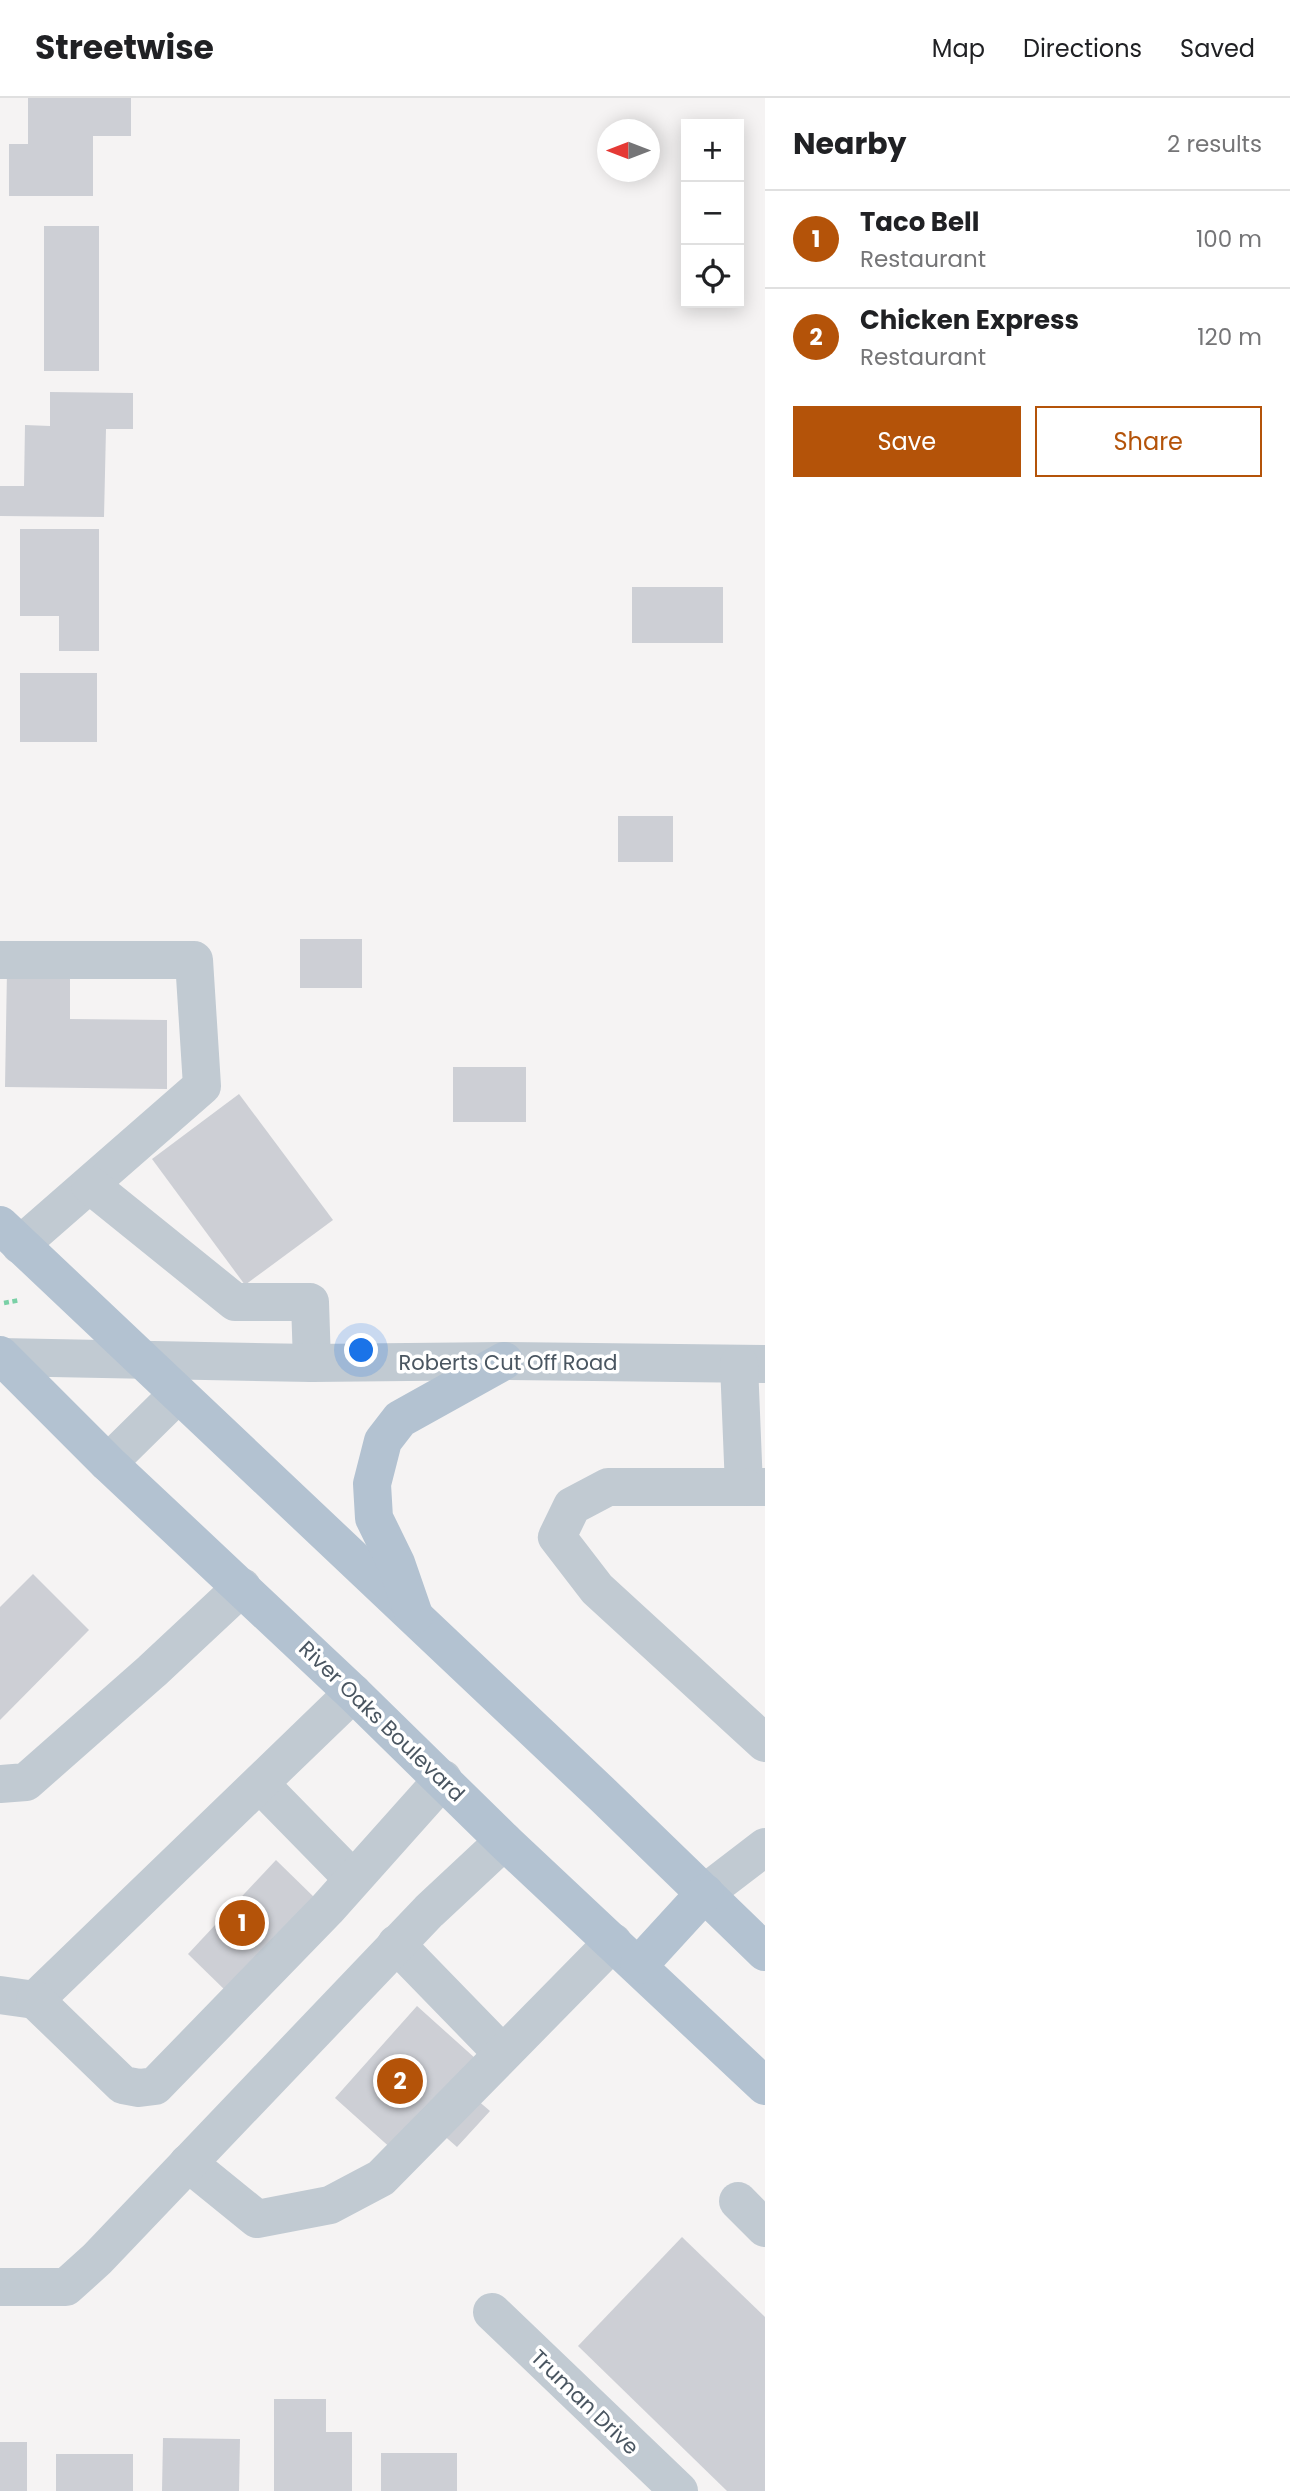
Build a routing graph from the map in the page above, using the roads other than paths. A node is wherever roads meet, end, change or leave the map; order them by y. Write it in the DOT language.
graph roads {
  1 [pos="0,960"];
  2 [pos="90,1185"];
  3 [pos="10,1235"];
  4 [pos="1,1356"];
  5 [pos="142,1360"];
  6 [pos="504,1361"];
  7 [pos="312,1363"];
  8 [pos="752,1364"];
  9 [pos="178,1395"];
  10 [pos="108,1463"];
  11 [pos="755,1487"];
  12 [pos="242,1587"];
  13 [pos="416,1620"];
  14 [pos="353,1693"];
  15 [pos="765,1743"];
  16 [pos="443,1779"];
  17 [pos="0,1784"];
  18 [pos="260,1784"];
  19 [pos="504,1841"];
  20 [pos="765,1847"];
  21 [pos="353,1880"];
  22 [pos="705,1893"];
  23 [pos="396,1944"];
  24 [pos="765,1952"];
  25 [pos="626,1954"];
  26 [pos="18,1997"];
  27 [pos="502,2053"];
  28 [pos="765,2087"];
  29 [pos="188,2163"];
  30 [pos="738,2201"];
  31 [pos="765,2228"];
  32 [pos="0,2287"];
  33 [pos="492,2312"];
  34 [pos="679,2491"];
  1 -- 2 [label="street"];
  2 -- 3 [label="street"];
  2 -- 7 [label="street"];
  3 -- 5 [label="main road"];
  4 -- 5 [label="street, Roberts Cut Off Road"];
  4 -- 10 [label="main road, River Oaks Boulevard"];
  5 -- 7 [label="street, Roberts Cut Off Road"];
  5 -- 9 [label="main road"];
  6 -- 7 [label="street, Roberts Cut Off Road"];
  6 -- 8 [label="street, Roberts Cut Off Road"];
  6 -- 13 [label="main road"];
  8 -- 11 [label="street"];
  9 -- 10 [label="street"];
  9 -- 13 [label="main road"];
  10 -- 12 [label="main road, River Oaks Boulevard"];
  11 -- 15 [label="street"];
  12 -- 14 [label="main road, River Oaks Boulevard"];
  12 -- 17 [label="street"];
  13 -- 22 [label="main road"];
  14 -- 16 [label="main road, River Oaks Boulevard"];
  14 -- 18 [label="street"];
  16 -- 19 [label="main road, River Oaks Boulevard"];
  16 -- 21 [label="street"];
  18 -- 21 [label="street"];
  18 -- 26 [label="street"];
  19 -- 23 [label="street"];
  19 -- 25 [label="main road, River Oaks Boulevard"];
  20 -- 22 [label="street"];
  21 -- 26 [label="street"];
  22 -- 24 [label="main road"];
  22 -- 25 [label="main road"];
  23 -- 27 [label="street"];
  23 -- 29 [label="street"];
  25 -- 27 [label="street"];
  25 -- 28 [label="main road, River Oaks Boulevard"];
  27 -- 29 [label="street"];
  29 -- 32 [label="street"];
  30 -- 31 [label="street"];
  33 -- 34 [label="street, Truman Drive"];
}
